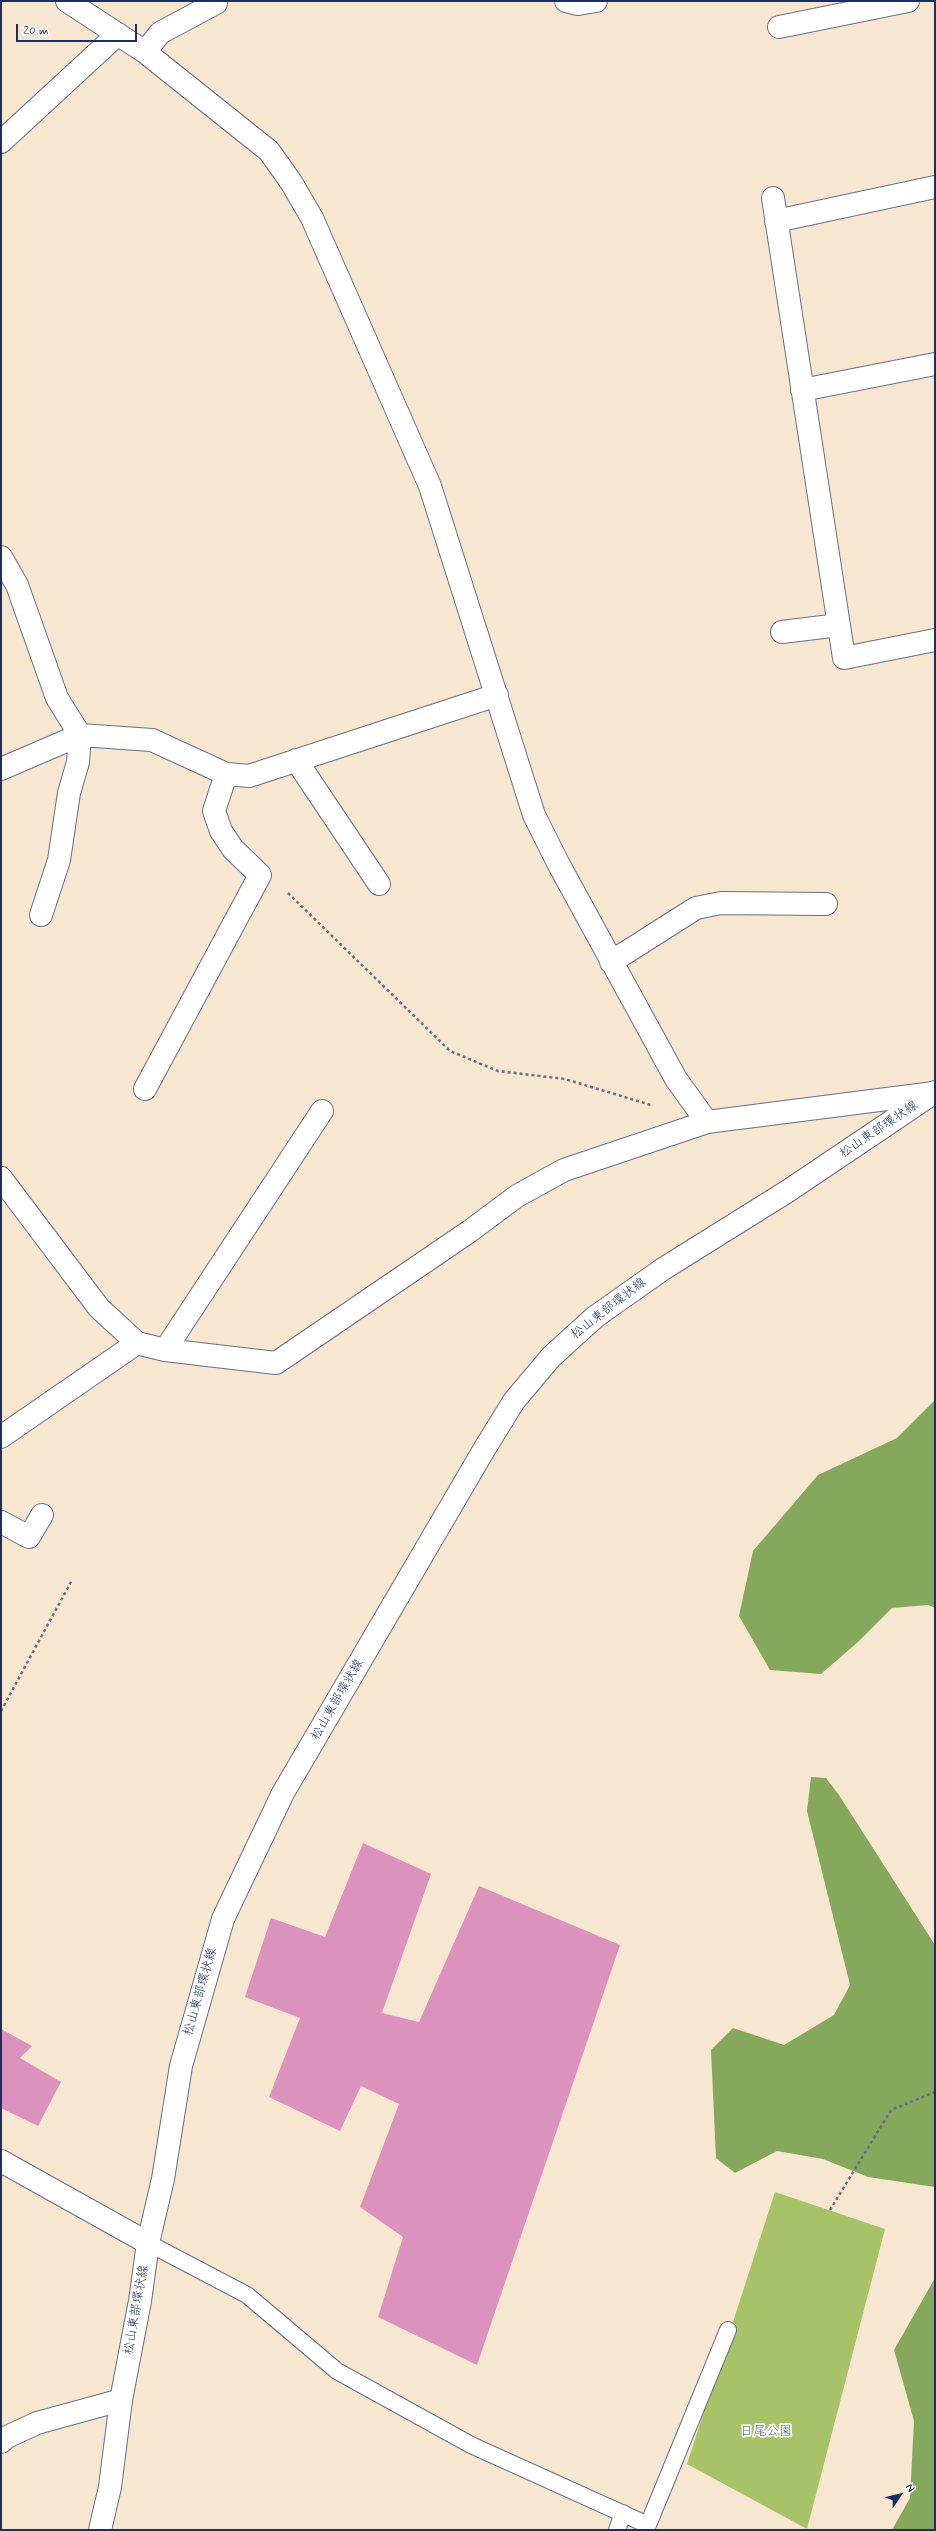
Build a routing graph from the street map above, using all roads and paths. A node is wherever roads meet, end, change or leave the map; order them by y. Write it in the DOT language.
graph roads {
  1 [pos="67,1"];
  2 [pos="566,1"];
  3 [pos="596,1"];
  4 [pos="908,1"];
  5 [pos="216,3"];
  6 [pos="779,27"];
  7 [pos="118,34"];
  8 [pos="144,52"];
  9 [pos="1,142"];
  10 [pos="935,187"];
  11 [pos="773,198"];
  12 [pos="776,221"];
  13 [pos="935,364"];
  14 [pos="802,390"];
  15 [pos="1,557"];
  16 [pos="840,625"];
  17 [pos="782,632"];
  18 [pos="935,640"];
  19 [pos="497,695"];
  20 [pos="80,735"];
  21 [pos="296,760"];
  22 [pos="1,769"];
  23 [pos="226,774"];
  24 [pos="260,875"];
  25 [pos="378,884"];
  26 [pos="826,904"];
  27 [pos="42,915"];
  28 [pos="612,962"];
  29 [pos="145,1089"];
  30 [pos="934,1092"];
  31 [pos="654,1106"];
  32 [pos="322,1111"];
  33 [pos="707,1122"];
  34 [pos="1,1178"];
  35 [pos="137,1343"];
  36 [pos="165,1350"];
  37 [pos="1,1437"];
  38 [pos="42,1516"];
  39 [pos="1,1522"];
  40 [pos="72,1580"];
  41 [pos="1,1711"];
  42 [pos="935,2092"];
  43 [pos="1,2161"];
  44 [pos="830,2210"];
  45 [pos="148,2243"];
  46 [pos="728,2330"];
  47 [pos="121,2400"];
  48 [pos="1,2442"];
  49 [pos="623,2513"];
  50 [pos="100,2530"];
  51 [pos="617,2530"];
  1 -- 7 [label="street"];
  2 -- 3 [label="street"];
  4 -- 6 [label="street"];
  5 -- 8 [label="street"];
  7 -- 8 [label="street"];
  7 -- 9 [label="street"];
  8 -- 19 [label="street"];
  10 -- 12 [label="street"];
  11 -- 12 [label="street"];
  12 -- 14 [label="street"];
  13 -- 14 [label="street"];
  14 -- 16 [label="street"];
  15 -- 20 [label="street"];
  16 -- 17 [label="street"];
  16 -- 18 [label="street"];
  19 -- 21 [label="street"];
  19 -- 28 [label="street"];
  20 -- 22 [label="street"];
  20 -- 23 [label="street"];
  20 -- 27 [label="street"];
  21 -- 23 [label="street"];
  21 -- 25 [label="street"];
  23 -- 24 [label="street"];
  24 -- 29 [label="street"];
  24 -- 31 [label="path"];
  26 -- 28 [label="street"];
  28 -- 33 [label="street"];
  30 -- 33 [label="street"];
  30 -- 45 [label="street, 松山東部環状線"];
  32 -- 36 [label="street"];
  33 -- 36 [label="street"];
  34 -- 35 [label="street"];
  35 -- 36 [label="street"];
  35 -- 37 [label="street"];
  38 -- 39 [label="street"];
  40 -- 41 [label="path"];
  42 -- 44 [label="path"];
  43 -- 45 [label="street"];
  45 -- 47 [label="street, 松山東部環状線"];
  45 -- 49 [label="lane"];
  46 -- 49 [label="lane"];
  47 -- 48 [label="street"];
  47 -- 50 [label="street, 松山東部環状線"];
  49 -- 51 [label="lane"];
}
